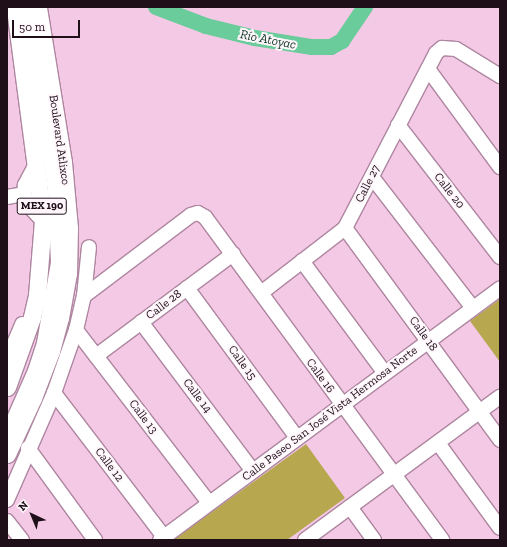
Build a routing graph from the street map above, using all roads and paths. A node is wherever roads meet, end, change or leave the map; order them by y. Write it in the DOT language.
graph roads {
  1 [pos="25,14"];
  2 [pos="428,69"];
  3 [pos="497,77"];
  4 [pos="398,125"];
  5 [pos="36,164"];
  6 [pos="500,167"];
  7 [pos="372,177"];
  8 [pos="24,194"];
  9 [pos="7,197"];
  10 [pos="44,221"];
  11 [pos="345,228"];
  12 [pos="88,247"];
  13 [pos="233,254"];
  14 [pos="500,257"];
  15 [pos="302,261"];
  16 [pos="187,288"];
  17 [pos="500,288"];
  18 [pos="261,293"];
  19 [pos="37,295"];
  20 [pos="84,296"];
  21 [pos="473,308"];
  22 [pos="141,322"];
  23 [pos="76,330"];
  24 [pos="428,341"];
  25 [pos="96,356"];
  26 [pos="7,360"];
  27 [pos="385,373"];
  28 [pos="7,387"];
  29 [pos="54,393"];
  30 [pos="500,397"];
  31 [pos="341,405"];
  32 [pos="480,412"];
  33 [pos="7,415"];
  34 [pos="297,438"];
  35 [pos="500,440"];
  36 [pos="438,443"];
  37 [pos="14,445"];
  38 [pos="253,471"];
  39 [pos="393,475"];
  40 [pos="7,482"];
  41 [pos="7,500"];
  42 [pos="209,503"];
  43 [pos="350,507"];
  44 [pos="7,521"];
  45 [pos="500,528"];
  46 [pos="162,538"];
  47 [pos="22,540"];
  48 [pos="95,540"];
  49 [pos="305,540"];
  50 [pos="374,540"];
  51 [pos="442,540"];
  1 -- 5 [label="main road, MEX 190"];
  1 -- 33 [label="street"];
  1 -- 37 [label="main road, Boulevard Atlixco / MEX 190"];
  2 -- 3 [label="street, Calle 27"];
  2 -- 4 [label="street, Calle 27"];
  2 -- 6 [label="street"];
  4 -- 7 [label="street, Calle 27"];
  4 -- 14 [label="street, Calle 20"];
  5 -- 8 [label="street"];
  5 -- 10 [label="main road, MEX 190"];
  7 -- 11 [label="street, Calle 27"];
  7 -- 21 [label="street"];
  8 -- 9 [label="street"];
  8 -- 10 [label="street"];
  10 -- 19 [label="main road, MEX 190"];
  11 -- 15 [label="street, Calle 27"];
  11 -- 24 [label="street, Calle 18"];
  12 -- 20 [label="street"];
  13 -- 16 [label="street, Calle 28"];
  13 -- 18 [label="street, Calle 16"];
  13 -- 20 [label="street, Calle 16"];
  15 -- 18 [label="street, Calle 27"];
  15 -- 27 [label="street"];
  16 -- 22 [label="street, Calle 28"];
  16 -- 34 [label="street, Calle 15"];
  17 -- 21 [label="street, Calle Paseo San José Vista Hermosa Norte"];
  18 -- 31 [label="street, Calle 16"];
  19 -- 26 [label="street"];
  19 -- 28 [label="main road, MEX 190"];
  20 -- 23 [label="street"];
  21 -- 24 [label="street, Calle Paseo San José Vista Hermosa Norte"];
  22 -- 25 [label="street, Calle 28"];
  22 -- 38 [label="street, Calle 14"];
  23 -- 25 [label="street, Calle 13"];
  23 -- 29 [label="street"];
  24 -- 27 [label="street, Calle Paseo San José Vista Hermosa Norte"];
  24 -- 32 [label="street, Calle 18"];
  25 -- 42 [label="street, Calle 13"];
  27 -- 31 [label="street, Calle Paseo San José Vista Hermosa Norte"];
  29 -- 37 [label="street"];
  29 -- 46 [label="street, Calle 12"];
  30 -- 32 [label="street"];
  31 -- 34 [label="street, Calle Paseo San José Vista Hermosa Norte"];
  31 -- 39 [label="street, Calle 16"];
  32 -- 35 [label="street, Calle 18"];
  32 -- 36 [label="street"];
  34 -- 38 [label="street, Calle Paseo San José Vista Hermosa Norte"];
  36 -- 39 [label="street"];
  36 -- 45 [label="street"];
  37 -- 40 [label="street"];
  37 -- 41 [label="street"];
  37 -- 48 [label="street"];
  38 -- 42 [label="street, Calle Paseo San José Vista Hermosa Norte"];
  39 -- 43 [label="street"];
  39 -- 51 [label="street, Calle 16"];
  42 -- 46 [label="street, Calle Paseo San José Vista Hermosa Norte"];
  43 -- 49 [label="street"];
  43 -- 50 [label="street"];
  44 -- 47 [label="street"];
}
